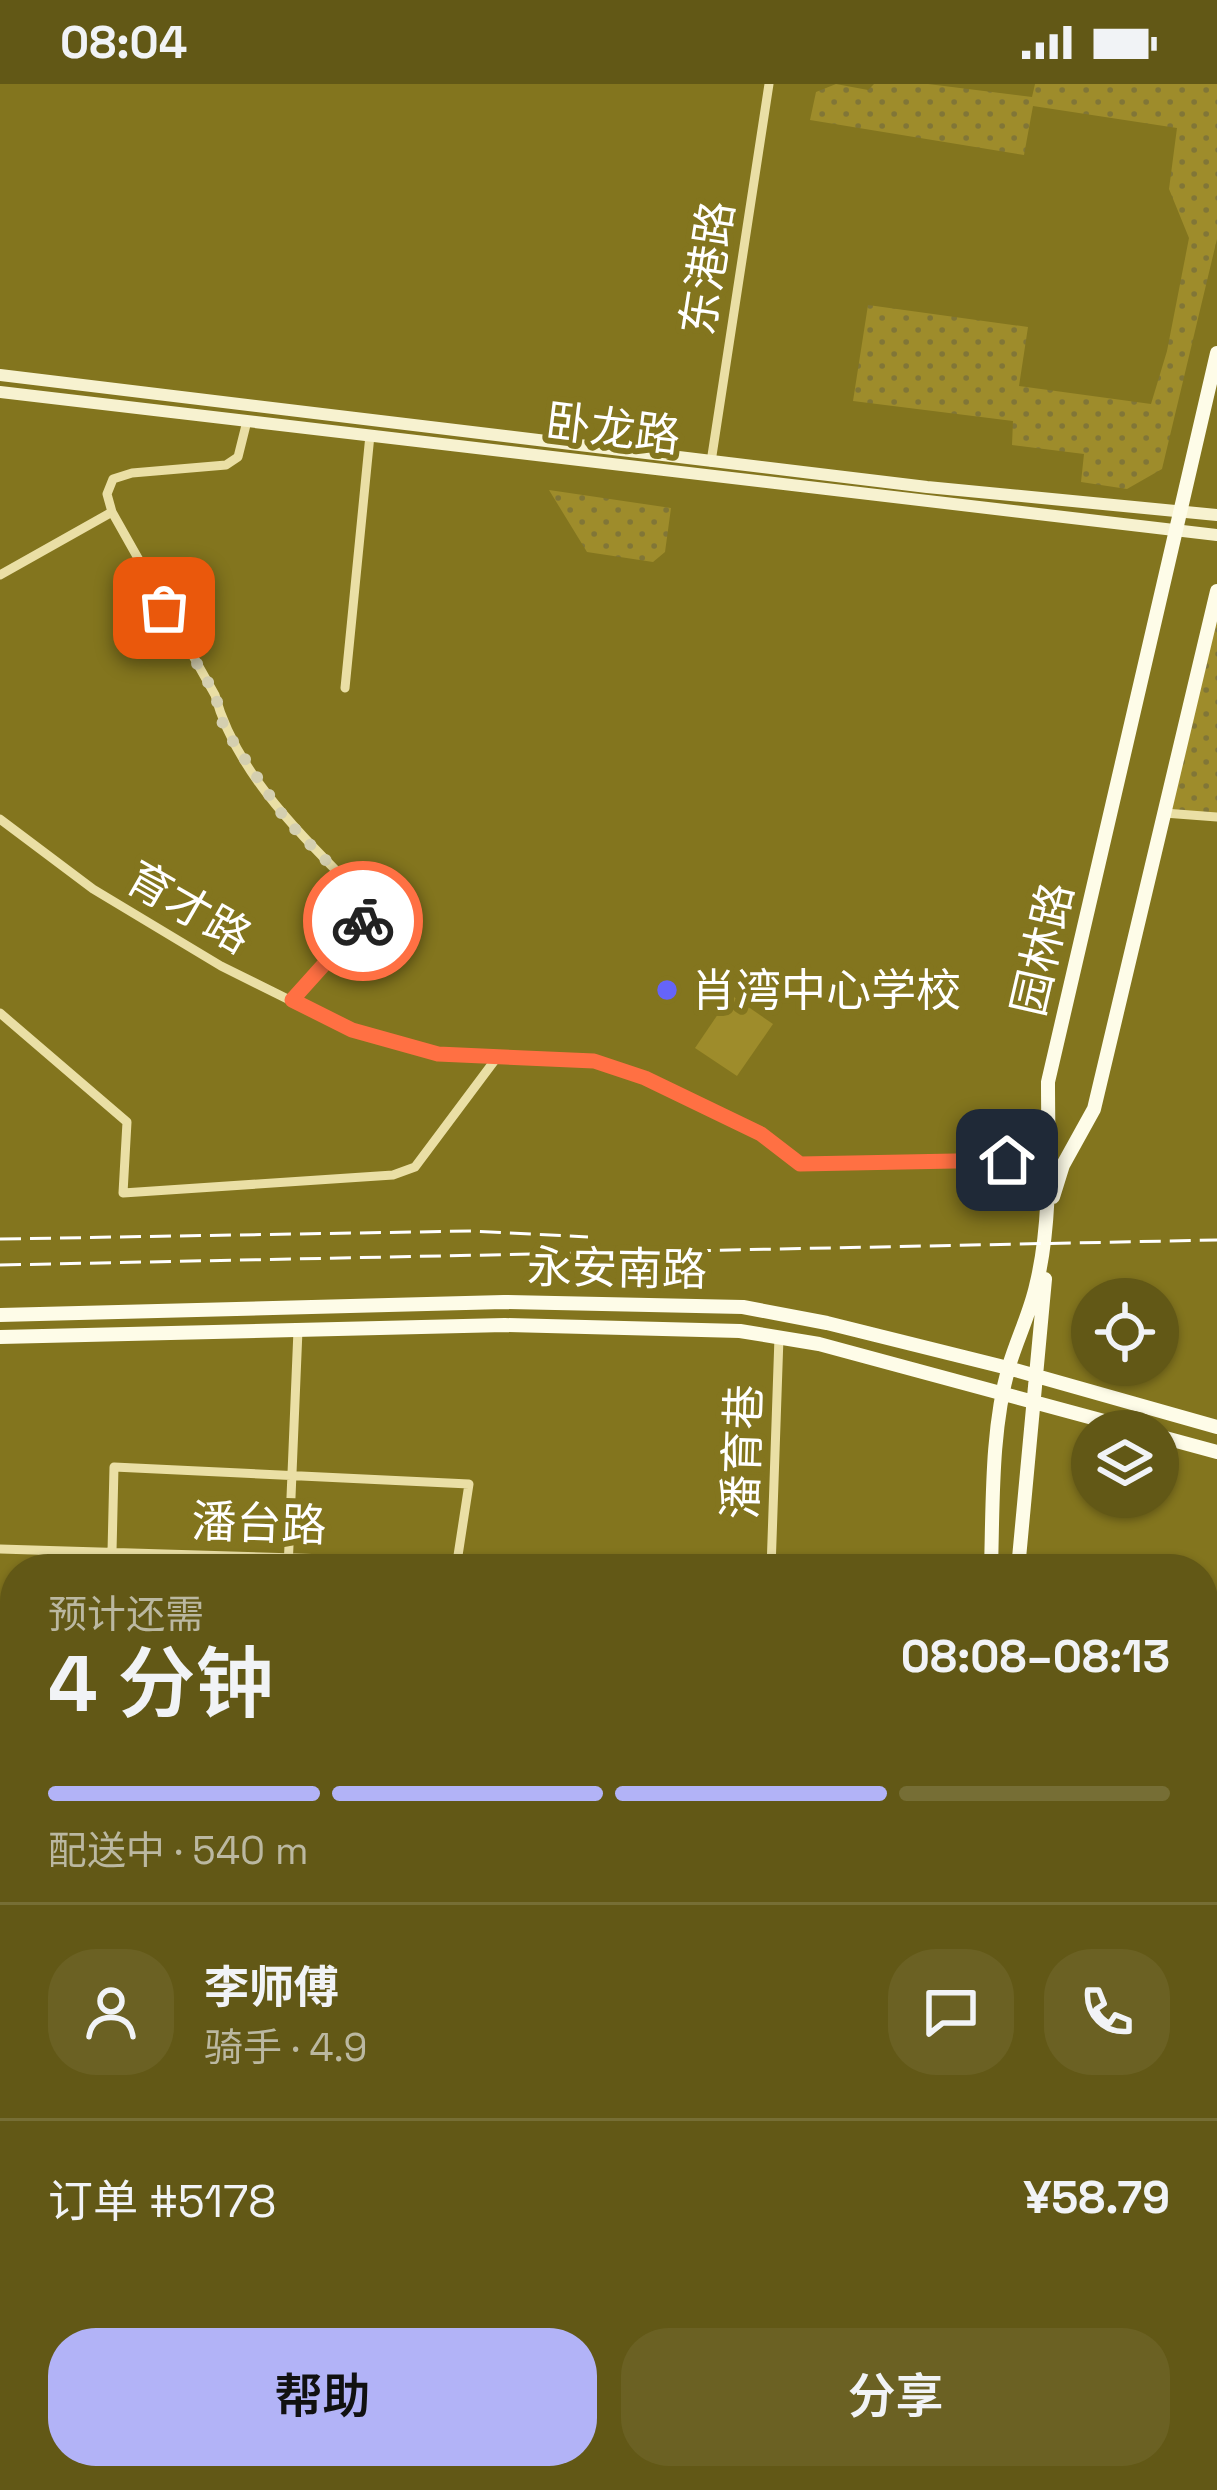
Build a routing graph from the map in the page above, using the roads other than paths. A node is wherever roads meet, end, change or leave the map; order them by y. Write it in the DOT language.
graph roads {
  1 [pos="770,84"];
  2 [pos="1217,352"];
  3 [pos="0,375"];
  4 [pos="0,392"];
  5 [pos="247,421"];
  6 [pos="370,435"];
  7 [pos="711,462"];
  8 [pos="112,512"];
  9 [pos="1182,512"];
  10 [pos="1217,514"];
  11 [pos="1178,531"];
  12 [pos="1217,535"];
  13 [pos="0,575"];
  14 [pos="1217,591"];
  15 [pos="345,688"];
  16 [pos="1164,813"];
  17 [pos="1217,817"];
  18 [pos="0,819"];
  19 [pos="292,1000"];
  20 [pos="0,1013"];
  21 [pos="498,1056"];
  22 [pos="1048,1160"];
  23 [pos="0,1315"];
  24 [pos="298,1330"];
  25 [pos="0,1337"];
  26 [pos="779,1337"];
  27 [pos="1008,1368"];
  28 [pos="1036,1377"];
  29 [pos="1004,1393"];
  30 [pos="1032,1402"];
  31 [pos="1071,1412"];
  32 [pos="1217,1427"];
  33 [pos="1179,1442"];
  34 [pos="1217,1452"];
  35 [pos="290,1475"];
  36 [pos="0,1549"];
  37 [pos="112,1552"];
  38 [pos="144,1554"];
  39 [pos="288,1554"];
  40 [pos="458,1554"];
  41 [pos="772,1554"];
  42 [pos="992,1554"];
  43 [pos="1019,1554"];
  1 -- 7 [label="street, 东港路"];
  2 -- 9 [label="main road, 园林路"];
  3 -- 7 [label="main road, 卧龙路"];
  4 -- 5 [label="main road, 卧龙路"];
  5 -- 6 [label="main road, 卧龙路"];
  5 -- 8 [label="street"];
  6 -- 11 [label="main road, 卧龙路"];
  6 -- 15 [label="street"];
  7 -- 9 [label="main road, 卧龙路"];
  8 -- 13 [label="street"];
  8 -- 19 [label="street"];
  9 -- 10 [label="main road, 卧龙路"];
  9 -- 11 [label="main road, 园林路"];
  11 -- 12 [label="main road, 卧龙路"];
  11 -- 22 [label="main road, 园林路"];
  14 -- 16 [label="main road, 园林路"];
  16 -- 17 [label="street"];
  16 -- 28 [label="main road, 园林路"];
  18 -- 19 [label="street, 育才路"];
  19 -- 21 [label="street, 育才路"];
  20 -- 21 [label="street"];
  21 -- 22 [label="street, 育才路"];
  22 -- 27 [label="main road, 园林路"];
  23 -- 27 [label="main road, 永安南路"];
  24 -- 25 [label="main road, 永安南路"];
  24 -- 26 [label="main road, 永安南路"];
  24 -- 35 [label="street"];
  26 -- 29 [label="main road, 永安南路"];
  26 -- 41 [label="street, 潘育巷"];
  27 -- 28 [label="main road, 永安南路"];
  27 -- 29 [label="main road, 园林路"];
  28 -- 30 [label="main road, 园林路"];
  28 -- 32 [label="main road, 永安南路"];
  29 -- 30 [label="main road, 永安南路"];
  29 -- 42 [label="main road, 园林路"];
  30 -- 31 [label="main road, 永安南路"];
  30 -- 43 [label="main road, 园林路"];
  33 -- 34 [label="main road"];
  35 -- 37 [label="street"];
  35 -- 39 [label="street"];
  35 -- 40 [label="street"];
  36 -- 37 [label="street, 潘台路"];
  37 -- 38 [label="street, 潘台路"];
}
